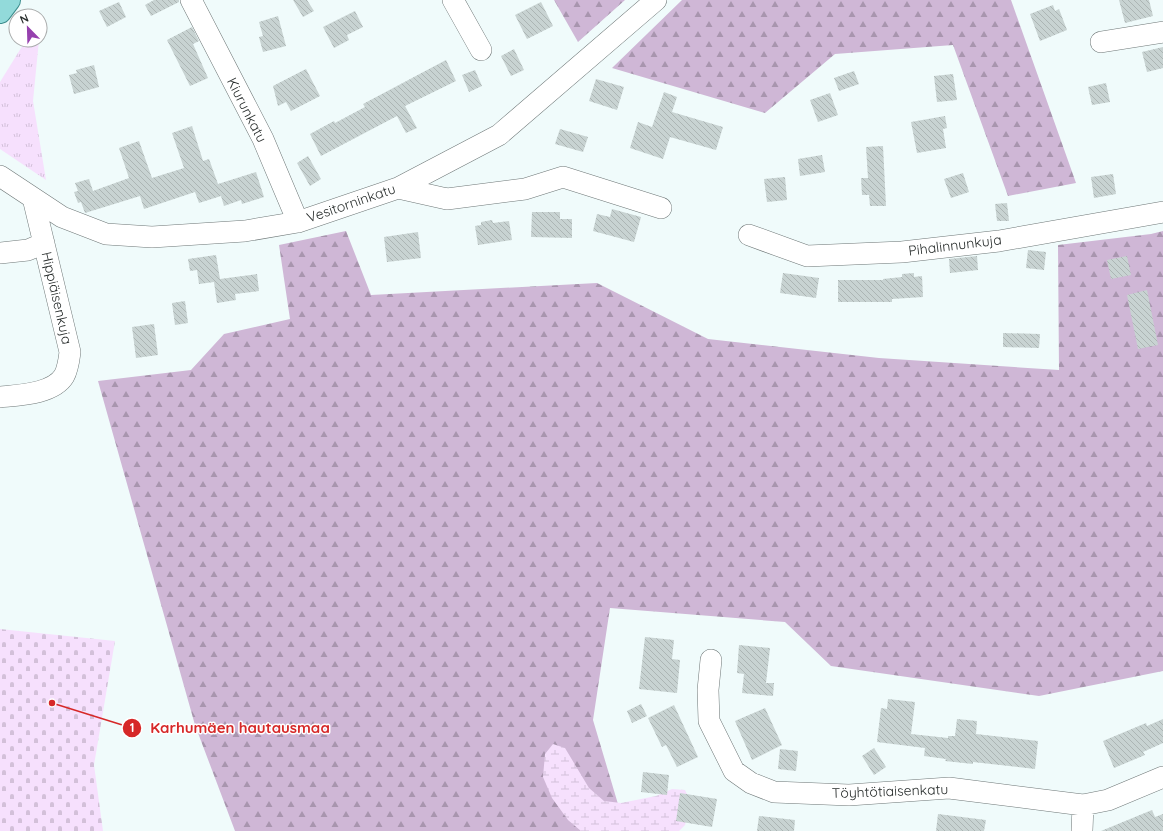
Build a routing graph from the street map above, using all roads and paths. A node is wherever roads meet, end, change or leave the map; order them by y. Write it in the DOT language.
graph roads {
  1 [pos="9,0"];
  2 [pos="191,0"];
  3 [pos="453,0"];
  4 [pos="656,0"];
  5 [pos="0,12"];
  6 [pos="1163,32"];
  7 [pos="1101,42"];
  8 [pos="481,50"];
  9 [pos="0,176"];
  10 [pos="398,188"];
  11 [pos="33,198"];
  12 [pos="661,208"];
  13 [pos="1163,212"];
  14 [pos="298,222"];
  15 [pos="749,235"];
  16 [pos="44,243"];
  17 [pos="0,253"];
  18 [pos="0,397"];
  19 [pos="711,660"];
  20 [pos="1163,777"];
  21 [pos="1083,805"];
  22 [pos="1082,831"];
  1 -- 5 [label="main road"];
  2 -- 14 [label="street, Kiurunkatu"];
  3 -- 8 [label="street"];
  4 -- 10 [label="street, Vesitorninkatu"];
  6 -- 7 [label="street"];
  9 -- 11 [label="street, Vesitorninkatu"];
  10 -- 12 [label="street"];
  10 -- 14 [label="street, Vesitorninkatu"];
  11 -- 14 [label="street, Vesitorninkatu"];
  11 -- 16 [label="street, Hippiäisenkuja"];
  13 -- 15 [label="street, Pihalinnunkuja"];
  16 -- 17 [label="street"];
  16 -- 18 [label="street, Hippiäisenkuja"];
  19 -- 21 [label="street, Töyhtötiaisenkatu"];
  20 -- 21 [label="street, Töyhtötiaisenkatu"];
  21 -- 22 [label="street"];
}
